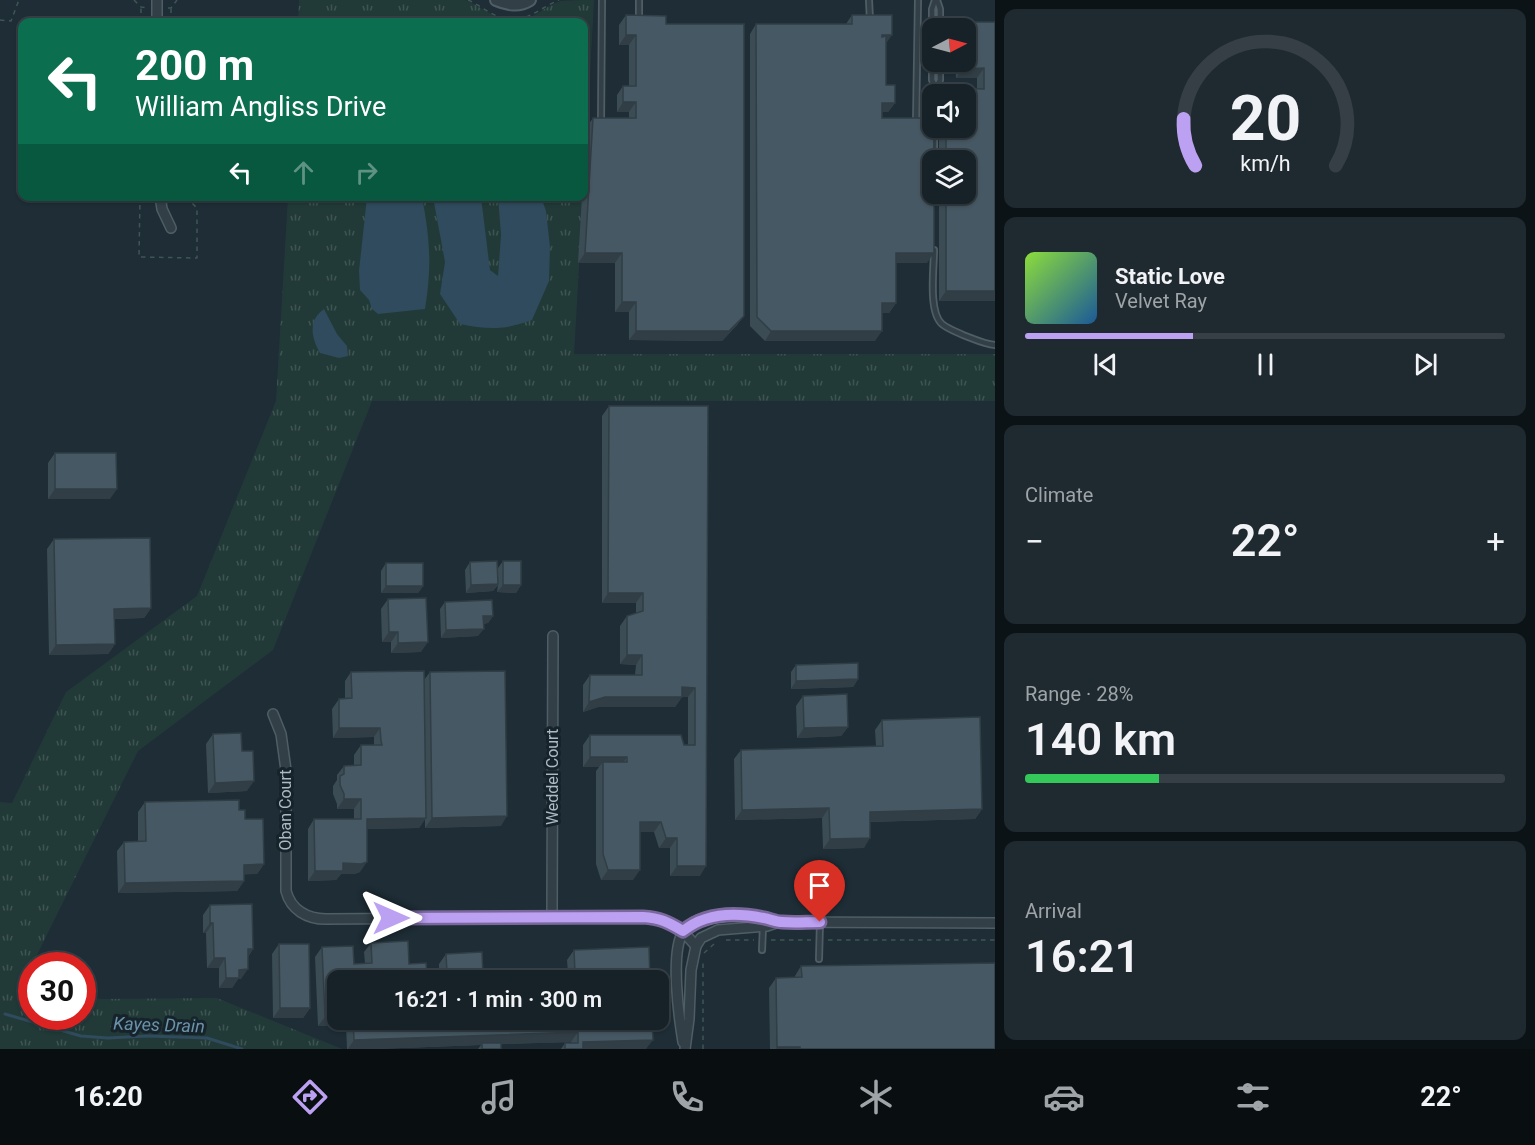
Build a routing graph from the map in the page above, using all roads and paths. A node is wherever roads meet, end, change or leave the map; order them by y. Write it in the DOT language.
graph roads {
  1 [pos="19,0"];
  2 [pos="157,0"];
  3 [pos="496,0"];
  4 [pos="530,0"];
  5 [pos="602,0"];
  6 [pos="639,0"];
  7 [pos="869,0"];
  8 [pos="918,0"];
  9 [pos="936,0"];
  10 [pos="141,7"];
  11 [pos="171,8"];
  12 [pos="141,18"];
  13 [pos="157,18"];
  14 [pos="171,18"];
  15 [pos="940,18"];
  16 [pos="0,20"];
  17 [pos="639,20"];
  18 [pos="870,20"];
  19 [pos="933,84"];
  20 [pos="601,123"];
  21 [pos="916,123"];
  22 [pos="161,201"];
  23 [pos="171,228"];
  24 [pos="934,241"];
  25 [pos="995,345"];
  26 [pos="553,636"];
  27 [pos="273,714"];
  28 [pos="552,917"];
  29 [pos="763,922"];
  30 [pos="820,922"];
  31 [pos="995,923"];
  32 [pos="683,931"];
  33 [pos="696,946"];
  34 [pos="762,950"];
  35 [pos="819,959"];
  36 [pos="684,1049"];
  1 -- 16 [label="path"];
  2 -- 13 [label="street"];
  3 -- 4 [label="street"];
  5 -- 20 [label="lane"];
  6 -- 17 [label="lane"];
  7 -- 18 [label="lane"];
  8 -- 21 [label="lane"];
  9 -- 15 [label="lane"];
  9 -- 19 [label="lane"];
  10 -- 12 [label="path"];
  11 -- 14 [label="path"];
  22 -- 23 [label="street"];
  24 -- 25 [label="lane"];
  26 -- 28 [label="street, Weddel Court"];
  27 -- 28 [label="street, Oban Court"];
  28 -- 32 [label="street"];
  29 -- 30 [label="street"];
  29 -- 32 [label="street"];
  29 -- 33 [label="street"];
  29 -- 34 [label="lane"];
  30 -- 31 [label="street"];
  30 -- 35 [label="lane"];
  32 -- 33 [label="street"];
  32 -- 36 [label="street"];
  33 -- 36 [label="street"];
}
